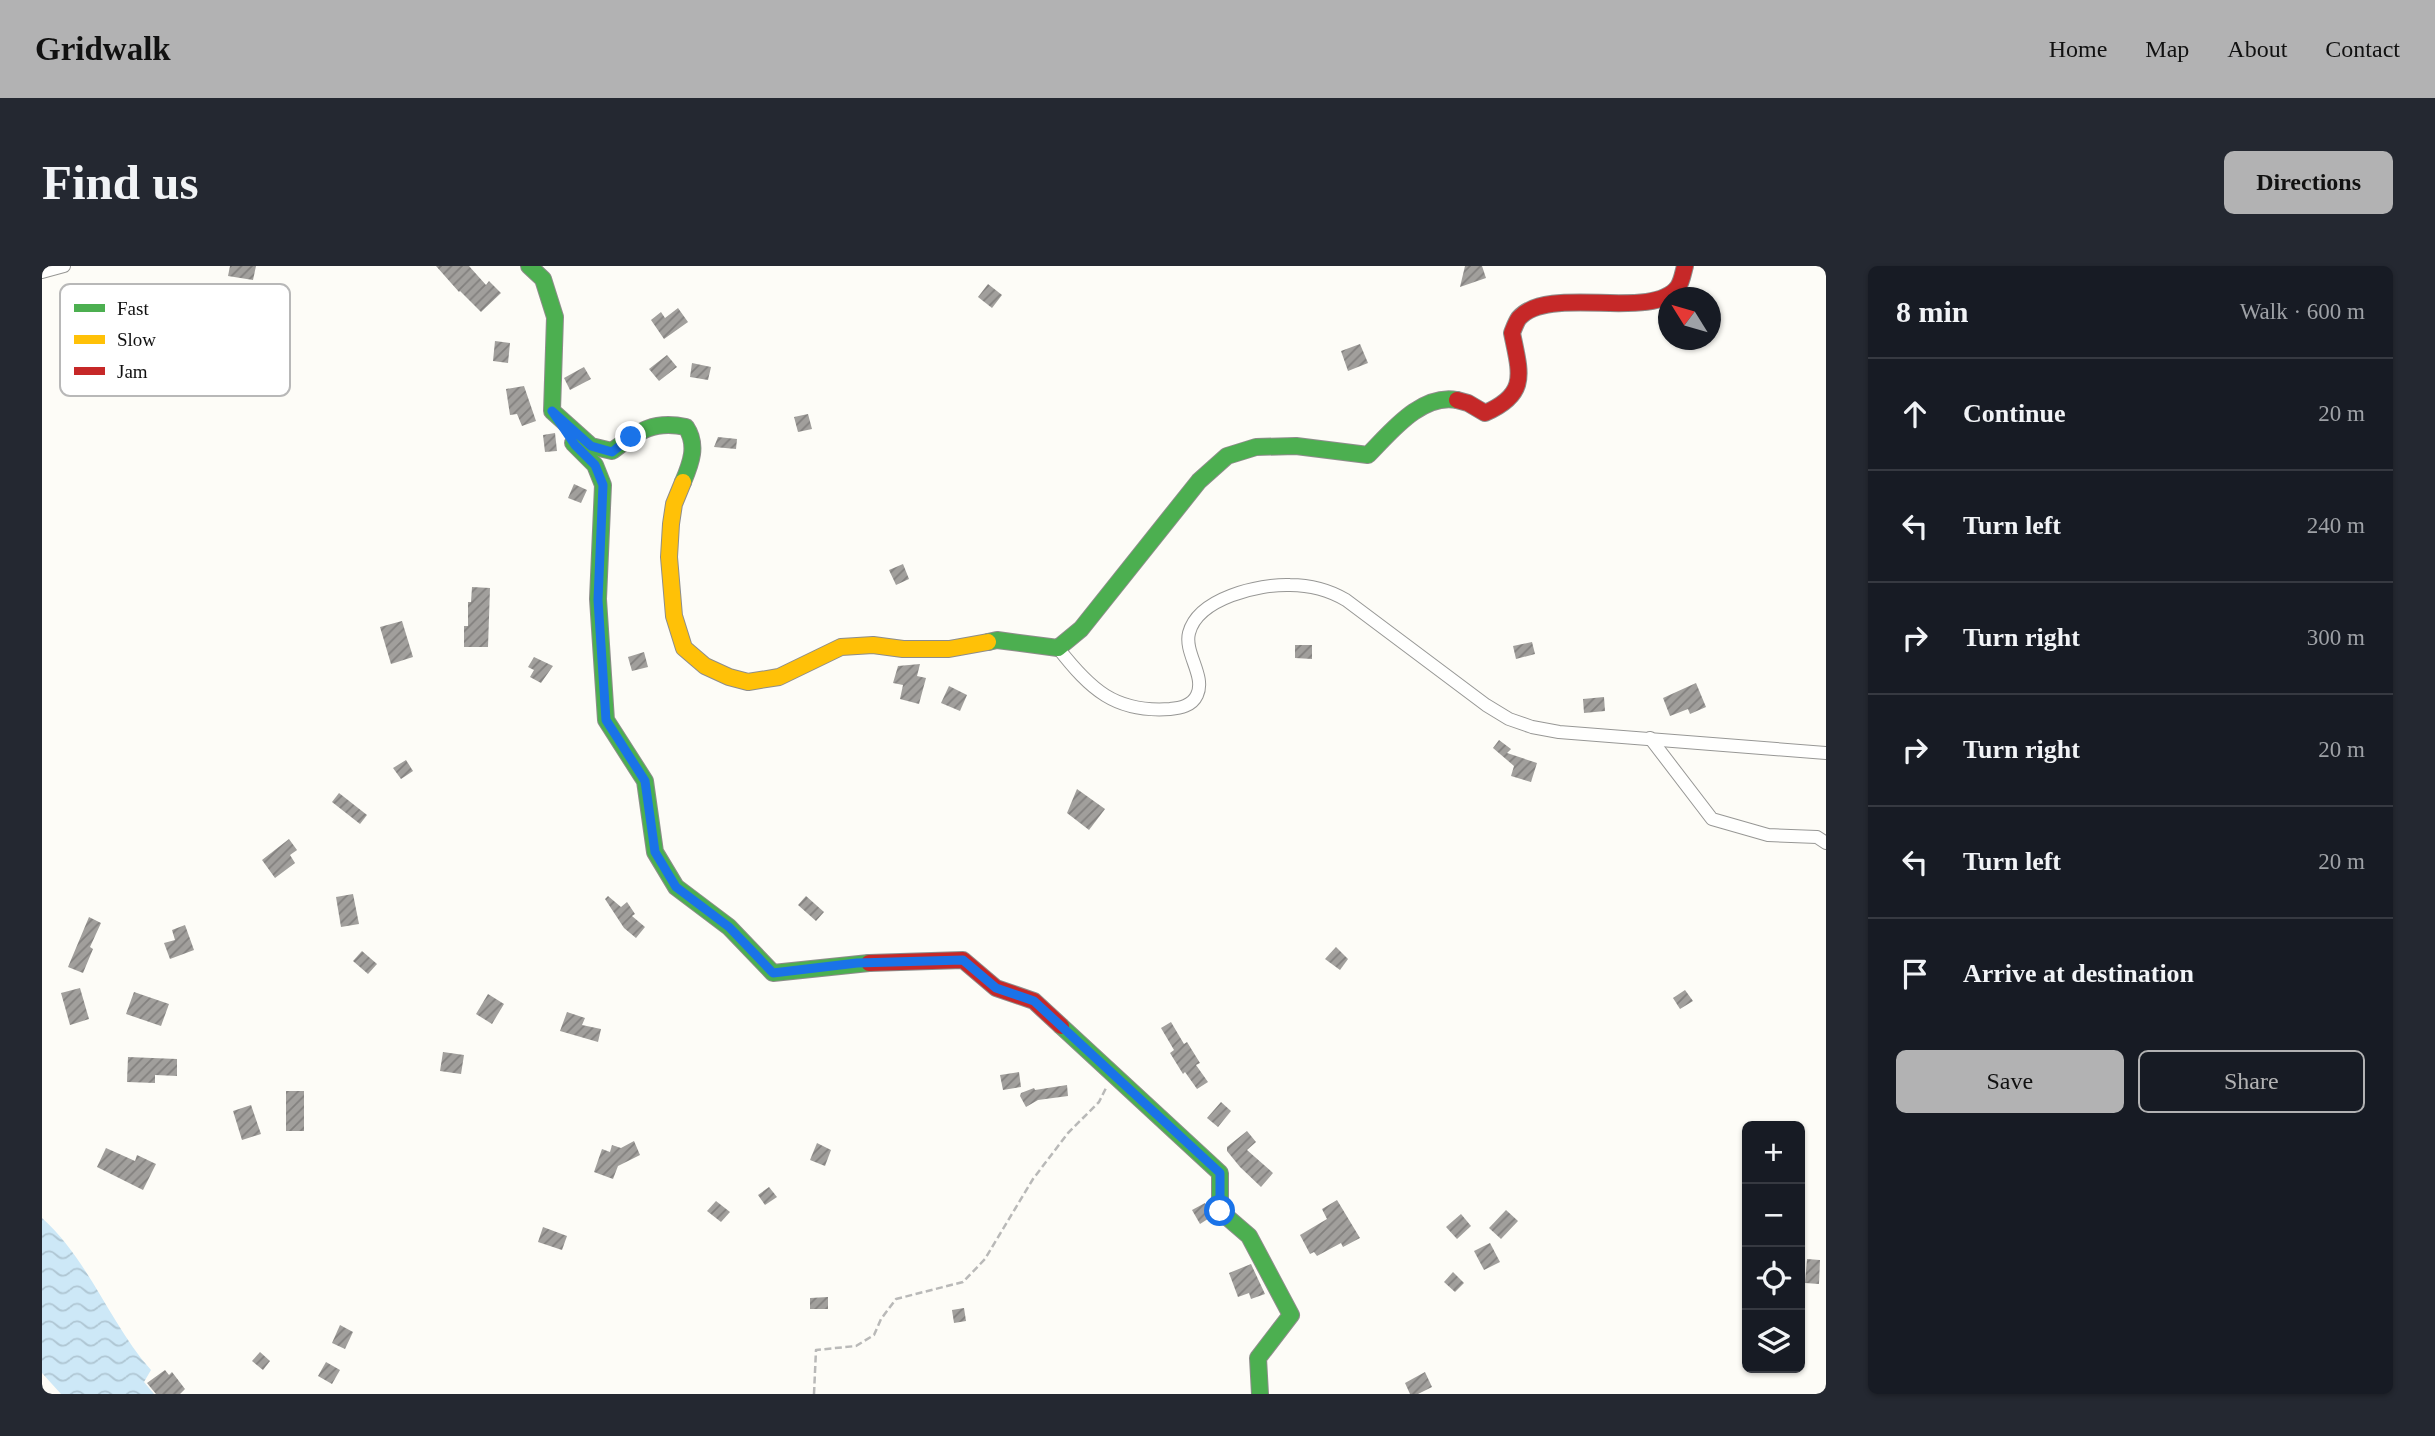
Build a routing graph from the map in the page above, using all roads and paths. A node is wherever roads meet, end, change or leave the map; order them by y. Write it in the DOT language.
graph roads {
  1 [pos="64,266"];
  2 [pos="528,266"];
  3 [pos="1685,266"];
  4 [pos="42,272"];
  5 [pos="552,411"];
  6 [pos="1058,649"];
  7 [pos="1650,738"];
  8 [pos="1826,753"];
  9 [pos="1826,843"];
  10 [pos="1112,1075"];
  11 [pos="814,1394"];
  12 [pos="1260,1394"];
  1 -- 4 [label="street"];
  2 -- 5 [label="street"];
  3 -- 6 [label="street"];
  5 -- 6 [label="street"];
  5 -- 10 [label="street"];
  6 -- 7 [label="street"];
  7 -- 8 [label="street"];
  7 -- 9 [label="street"];
  10 -- 11 [label="path"];
  10 -- 12 [label="street"];
}
